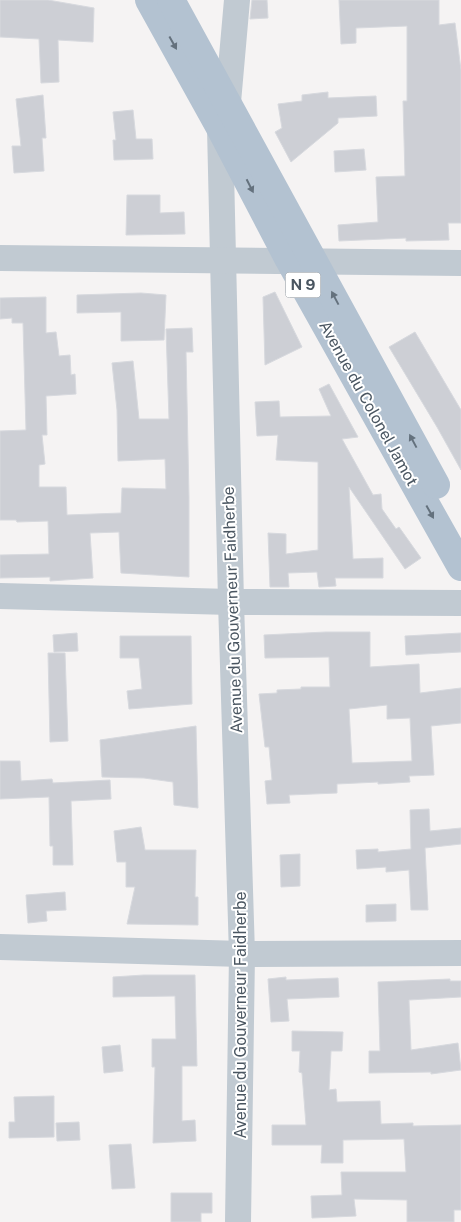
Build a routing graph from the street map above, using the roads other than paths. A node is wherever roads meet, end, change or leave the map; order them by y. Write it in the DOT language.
graph roads {
  1 [pos="149,0"];
  2 [pos="171,0"];
  3 [pos="237,0"];
  4 [pos="228,102"];
  5 [pos="220,128"];
  6 [pos="0,258"];
  7 [pos="224,260"];
  8 [pos="302,260"];
  9 [pos="461,263"];
  10 [pos="461,530"];
  11 [pos="461,567"];
  12 [pos="0,596"];
  13 [pos="231,602"];
  14 [pos="461,603"];
  15 [pos="0,947"];
  16 [pos="461,953"];
  17 [pos="242,954"];
  18 [pos="238,1222"];
  1 -- 5 [label="main road, Avenue du Colonel Jamot / N 9, one-way"];
  2 -- 4 [label="main road, Avenue du Colonel Jamot / N 9"];
  3 -- 4 [label="street, Avenue du Gouverneur Faidherbe"];
  4 -- 5 [label="street, Avenue du Gouverneur Faidherbe"];
  4 -- 8 [label="main road, Avenue du Colonel Jamot / N 9"];
  5 -- 7 [label="street, Avenue du Gouverneur Faidherbe"];
  5 -- 8 [label="main road, Avenue du Colonel Jamot / N 9, one-way"];
  6 -- 7 [label="street"];
  7 -- 8 [label="street"];
  7 -- 13 [label="street, Avenue du Gouverneur Faidherbe"];
  8 -- 9 [label="street"];
  10 -- 8 [label="main road, Avenue du Colonel Jamot / N 9, one-way"];
  8 -- 11 [label="main road, Avenue du Colonel Jamot / N 9, one-way"];
  12 -- 13 [label="street"];
  13 -- 14 [label="street"];
  13 -- 17 [label="street, Avenue du Gouverneur Faidherbe"];
  15 -- 17 [label="street"];
  16 -- 17 [label="street"];
  17 -- 18 [label="street, Avenue du Gouverneur Faidherbe"];
}
